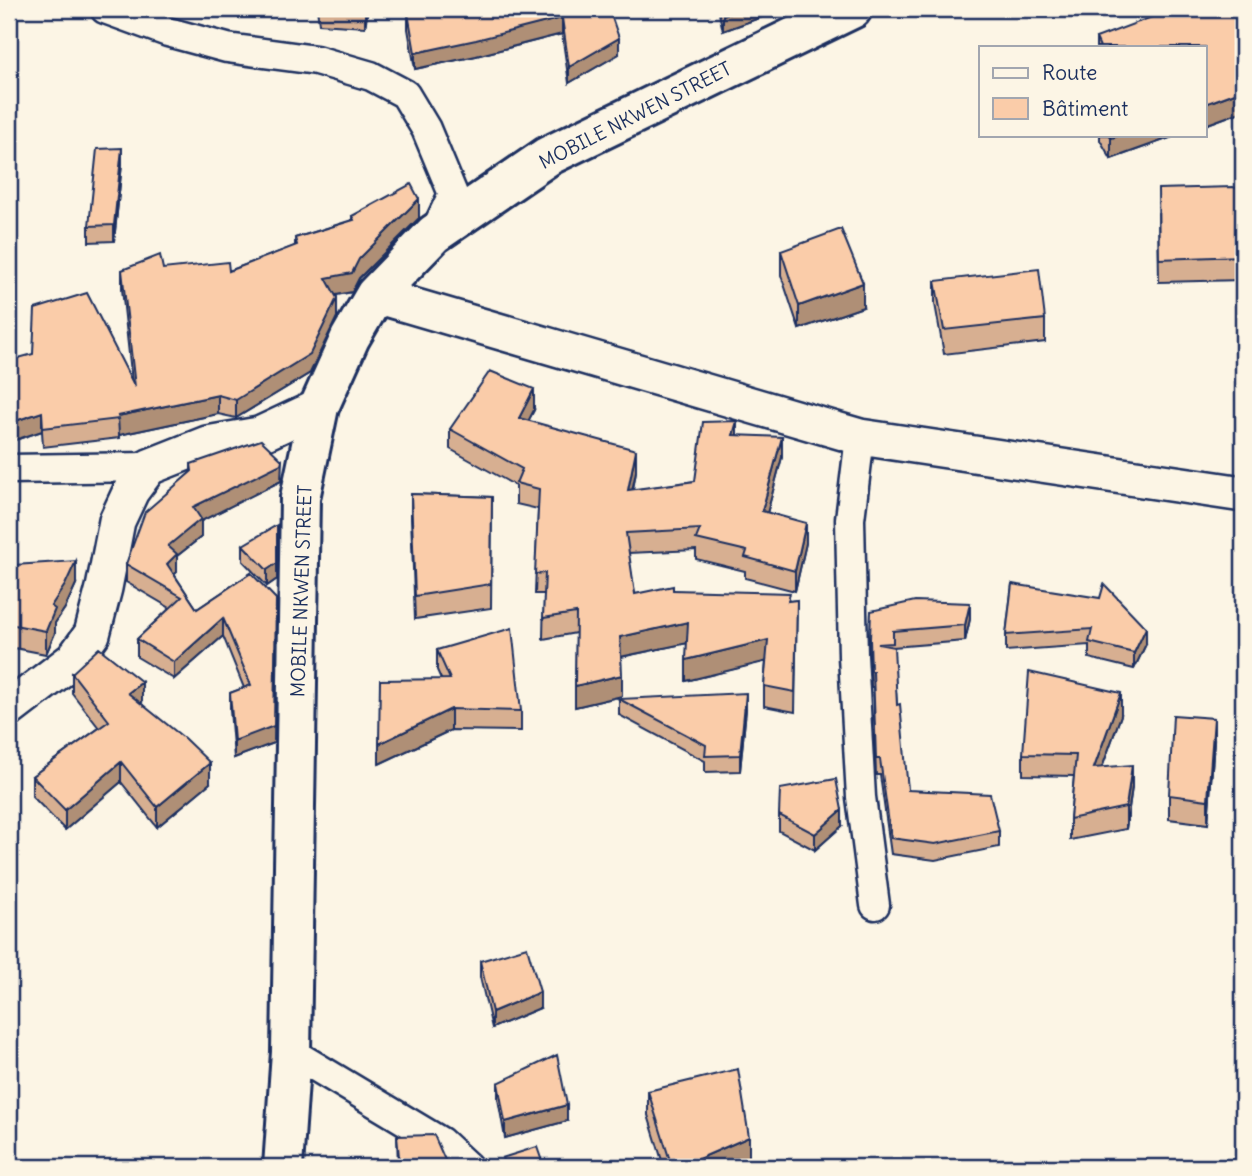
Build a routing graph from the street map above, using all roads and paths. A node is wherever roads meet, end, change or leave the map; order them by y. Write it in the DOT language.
graph roads {
  1 [pos="105,9"];
  2 [pos="852,9"];
  3 [pos="434,234"];
  4 [pos="375,295"];
  5 [pos="319,407"];
  6 [pos="860,437"];
  7 [pos="149,467"];
  8 [pos="9,469"];
  9 [pos="1243,494"];
  10 [pos="9,709"];
  11 [pos="875,905"];
  12 [pos="291,1052"];
  13 [pos="283,1167"];
  14 [pos="467,1167"];
  1 -- 3 [label="street"];
  2 -- 3 [label="highway, MOBILE NKWEN STREET"];
  3 -- 4 [label="highway, MOBILE NKWEN STREET"];
  4 -- 5 [label="highway, MOBILE NKWEN STREET"];
  4 -- 6 [label="street"];
  5 -- 7 [label="street"];
  5 -- 12 [label="highway, MOBILE NKWEN STREET"];
  6 -- 9 [label="street"];
  6 -- 11 [label="street"];
  7 -- 8 [label="street"];
  7 -- 10 [label="street"];
  12 -- 13 [label="highway, MOBILE NKWEN STREET"];
  12 -- 14 [label="street"];
}
